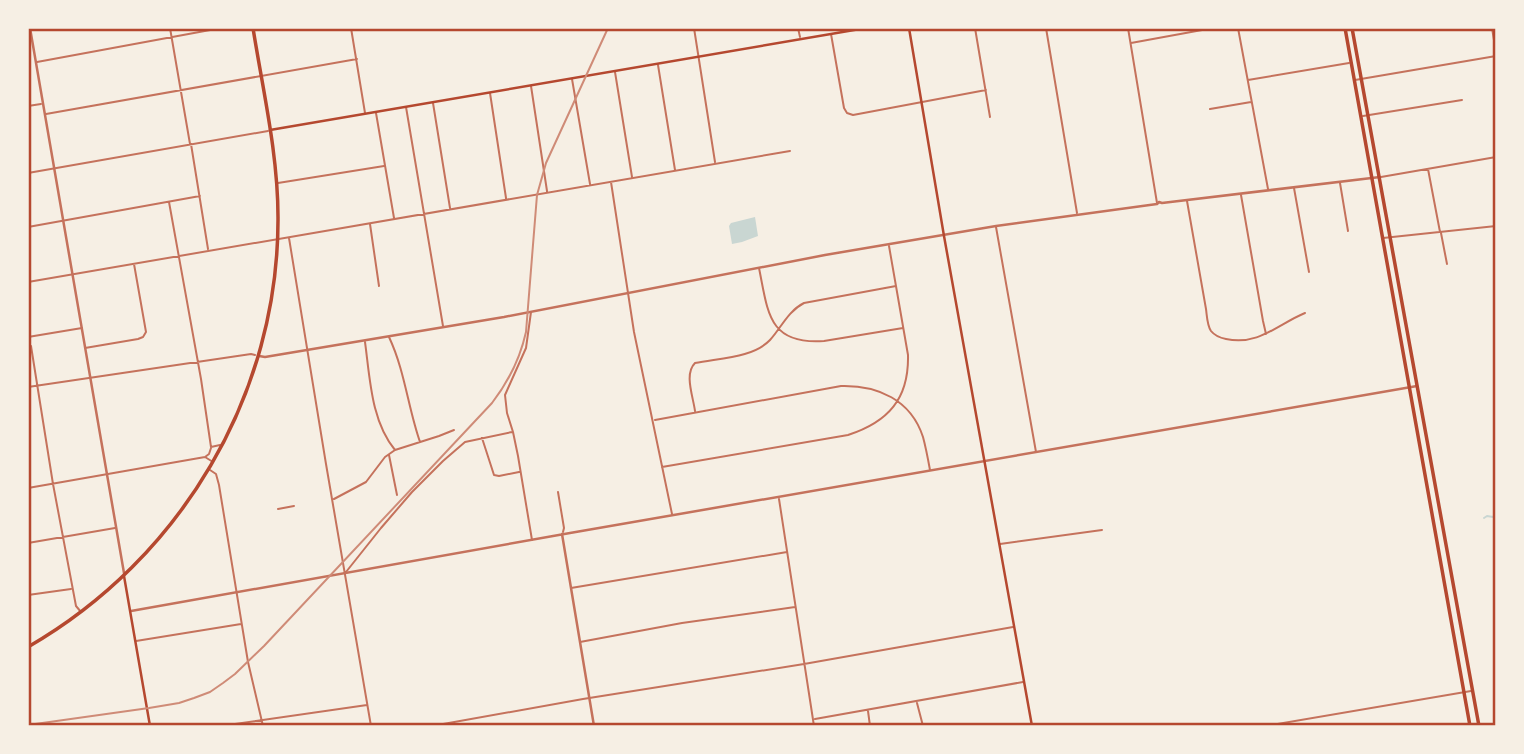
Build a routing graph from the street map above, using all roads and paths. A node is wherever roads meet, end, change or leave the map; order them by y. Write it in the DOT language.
graph roads {
  1 [pos="30,28"];
  2 [pos="170,28"];
  3 [pos="221,28"];
  4 [pos="253,28"];
  5 [pos="351,28"];
  6 [pos="694,28"];
  7 [pos="798,28"];
  8 [pos="866,28"];
  9 [pos="909,28"];
  10 [pos="975,28"];
  11 [pos="1046,28"];
  12 [pos="1128,28"];
  13 [pos="1213,28"];
  14 [pos="1238,28"];
  15 [pos="1345,28"];
  16 [pos="1352,28"];
  17 [pos="1492,28"];
  18 [pos="831,34"];
  19 [pos="172,37"];
  20 [pos="800,39"];
  21 [pos="1130,43"];
  22 [pos="34,50"];
  23 [pos="28,51"];
  24 [pos="1496,52"];
  25 [pos="1357,55"];
  26 [pos="1496,56"];
  27 [pos="698,57"];
  28 [pos="357,59"];
  29 [pos="36,62"];
  30 [pos="1350,63"];
  31 [pos="657,64"];
  32 [pos="1360,69"];
  33 [pos="615,71"];
  34 [pos="261,76"];
  35 [pos="572,78"];
  36 [pos="1362,79"];
  37 [pos="1248,80"];
  38 [pos="1353,80"];
  39 [pos="531,85"];
  40 [pos="181,90"];
  41 [pos="986,90"];
  42 [pos="490,92"];
  43 [pos="1462,100"];
  44 [pos="433,102"];
  45 [pos="1252,102"];
  46 [pos="921,103"];
  47 [pos="43,104"];
  48 [pos="28,106"];
  49 [pos="406,106"];
  50 [pos="1210,109"];
  51 [pos="376,112"];
  52 [pos="45,114"];
  53 [pos="366,114"];
  54 [pos="1368,115"];
  55 [pos="990,117"];
  56 [pos="1360,117"];
  57 [pos="270,130"];
  58 [pos="190,144"];
  59 [pos="790,151"];
  60 [pos="1496,157"];
  61 [pos="715,163"];
  62 [pos="384,166"];
  63 [pos="54,168"];
  64 [pos="1428,168"];
  65 [pos="675,170"];
  66 [pos="28,173"];
  67 [pos="1380,177"];
  68 [pos="632,178"];
  69 [pos="1371,178"];
  70 [pos="611,181"];
  71 [pos="1340,181"];
  72 [pos="277,183"];
  73 [pos="590,185"];
  74 [pos="1294,187"];
  75 [pos="1268,191"];
  76 [pos="547,192"];
  77 [pos="1241,194"];
  78 [pos="200,196"];
  79 [pos="506,200"];
  80 [pos="1187,200"];
  81 [pos="169,202"];
  82 [pos="1159,204"];
  83 [pos="450,209"];
  84 [pos="424,214"];
  85 [pos="1077,214"];
  86 [pos="394,219"];
  87 [pos="64,220"];
  88 [pos="369,223"];
  89 [pos="996,226"];
  90 [pos="1496,226"];
  91 [pos="28,227"];
  92 [pos="1348,230"];
  93 [pos="1440,232"];
  94 [pos="944,236"];
  95 [pos="1391,236"];
  96 [pos="289,237"];
  97 [pos="1382,238"];
  98 [pos="278,239"];
  99 [pos="889,244"];
  100 [pos="208,250"];
  101 [pos="178,255"];
  102 [pos="134,263"];
  103 [pos="1447,264"];
  104 [pos="759,268"];
  105 [pos="1309,272"];
  106 [pos="73,274"];
  107 [pos="28,282"];
  108 [pos="379,286"];
  109 [pos="897,286"];
  110 [pos="628,292"];
  111 [pos="532,311"];
  112 [pos="1305,313"];
  113 [pos="443,327"];
  114 [pos="82,328"];
  115 [pos="904,328"];
  116 [pos="778,329"];
  117 [pos="1266,334"];
  118 [pos="28,337"];
  119 [pos="389,337"];
  120 [pos="365,341"];
  121 [pos="32,346"];
  122 [pos="85,348"];
  123 [pos="307,351"];
  124 [pos="259,356"];
  125 [pos="197,362"];
  126 [pos="90,379"];
  127 [pos="38,386"];
  128 [pos="1417,386"];
  129 [pos="28,387"];
  130 [pos="1409,388"];
  131 [pos="897,401"];
  132 [pos="696,412"];
  133 [pos="653,420"];
  134 [pos="454,430"];
  135 [pos="513,432"];
  136 [pos="482,437"];
  137 [pos="421,442"];
  138 [pos="223,445"];
  139 [pos="211,447"];
  140 [pos="395,450"];
  141 [pos="1037,452"];
  142 [pos="389,454"];
  143 [pos="205,457"];
  144 [pos="985,461"];
  145 [pos="214,462"];
  146 [pos="662,467"];
  147 [pos="209,469"];
  148 [pos="521,471"];
  149 [pos="930,471"];
  150 [pos="107,475"];
  151 [pos="54,484"];
  152 [pos="28,488"];
  153 [pos="558,492"];
  154 [pos="397,495"];
  155 [pos="779,497"];
  156 [pos="332,499"];
  157 [pos="294,506"];
  158 [pos="278,509"];
  159 [pos="673,515"];
  160 [pos="116,528"];
  161 [pos="1102,530"];
  162 [pos="562,534"];
  163 [pos="63,537"];
  164 [pos="531,540"];
  165 [pos="28,544"];
  166 [pos="999,544"];
  167 [pos="788,551"];
  168 [pos="345,573"];
  169 [pos="124,576"];
  170 [pos="571,588"];
  171 [pos="72,589"];
  172 [pos="237,593"];
  173 [pos="28,595"];
  174 [pos="796,607"];
  175 [pos="131,611"];
  176 [pos="81,612"];
  177 [pos="242,624"];
  178 [pos="1014,627"];
  179 [pos="135,641"];
  180 [pos="580,642"];
  181 [pos="28,647"];
  182 [pos="804,664"];
  183 [pos="1024,682"];
  184 [pos="1472,690"];
  185 [pos="1464,692"];
  186 [pos="590,698"];
  187 [pos="917,701"];
  188 [pos="368,705"];
  189 [pos="867,710"];
  190 [pos="813,719"];
  191 [pos="262,721"];
  192 [pos="150,726"];
  193 [pos="221,726"];
  194 [pos="263,726"];
  195 [pos="372,726"];
  196 [pos="432,726"];
  197 [pos="594,726"];
  198 [pos="814,726"];
  199 [pos="870,726"];
  200 [pos="923,726"];
  201 [pos="1032,726"];
  202 [pos="1265,726"];
  203 [pos="1470,726"];
  204 [pos="1479,726"];
  1 -- 22 [label="street"];
  2 -- 19 [label="street"];
  3 -- 19 [label="street"];
  4 -- 34 [label="main road"];
  5 -- 28 [label="street"];
  6 -- 27 [label="street"];
  7 -- 20 [label="street"];
  8 -- 18 [label="main road"];
  9 -- 46 [label="main road"];
  10 -- 41 [label="street"];
  11 -- 85 [label="street"];
  12 -- 21 [label="street"];
  13 -- 21 [label="street"];
  14 -- 37 [label="street"];
  15 -- 30 [label="main road"];
  16 -- 25 [label="main road"];
  17 -- 24 [label="street"];
  18 -- 20 [label="main road"];
  18 -- 46 [label="street"];
  19 -- 29 [label="street"];
  19 -- 40 [label="street"];
  20 -- 27 [label="main road"];
  21 -- 82 [label="street"];
  22 -- 23 [label="street"];
  22 -- 29 [label="street"];
  25 -- 30 [label="main road"];
  25 -- 32 [label="main road"];
  26 -- 36 [label="street"];
  27 -- 31 [label="main road"];
  27 -- 61 [label="street"];
  28 -- 34 [label="street"];
  28 -- 53 [label="street"];
  29 -- 47 [label="street"];
  30 -- 32 [label="main road"];
  30 -- 37 [label="street"];
  30 -- 38 [label="main road"];
  31 -- 33 [label="main road"];
  31 -- 65 [label="street"];
  32 -- 36 [label="main road"];
  33 -- 35 [label="main road"];
  33 -- 68 [label="street"];
  34 -- 40 [label="street"];
  34 -- 57 [label="main road"];
  35 -- 39 [label="main road"];
  35 -- 73 [label="street"];
  36 -- 38 [label="street"];
  36 -- 54 [label="main road"];
  37 -- 45 [label="street"];
  38 -- 56 [label="main road"];
  39 -- 42 [label="main road"];
  39 -- 76 [label="street"];
  40 -- 52 [label="street"];
  40 -- 58 [label="street"];
  41 -- 46 [label="street"];
  41 -- 55 [label="street"];
  42 -- 44 [label="main road"];
  42 -- 79 [label="street"];
  43 -- 54 [label="street"];
  44 -- 49 [label="main road"];
  44 -- 83 [label="street"];
  45 -- 50 [label="street"];
  45 -- 75 [label="street"];
  46 -- 94 [label="main road"];
  47 -- 48 [label="street"];
  47 -- 52 [label="street"];
  49 -- 51 [label="main road"];
  49 -- 84 [label="street"];
  51 -- 53 [label="main road"];
  51 -- 62 [label="street"];
  52 -- 63 [label="street"];
  53 -- 57 [label="main road"];
  54 -- 56 [label="street"];
  54 -- 67 [label="main road"];
  56 -- 69 [label="main road"];
  57 -- 58 [label="street"];
  57 -- 72 [label="main road"];
  58 -- 63 [label="street"];
  58 -- 78 [label="street"];
  59 -- 61 [label="street"];
  60 -- 64 [label="street"];
  61 -- 65 [label="street"];
  62 -- 72 [label="street"];
  62 -- 86 [label="street"];
  63 -- 66 [label="street"];
  63 -- 87 [label="street"];
  64 -- 67 [label="street"];
  64 -- 93 [label="street"];
  65 -- 68 [label="street"];
  67 -- 69 [label="street"];
  67 -- 95 [label="main road"];
  68 -- 70 [label="street"];
  69 -- 71 [label="street"];
  69 -- 97 [label="main road"];
  70 -- 73 [label="street"];
  70 -- 110 [label="street"];
  71 -- 74 [label="street"];
  71 -- 92 [label="street"];
  72 -- 98 [label="main road"];
  73 -- 76 [label="street"];
  74 -- 75 [label="street"];
  74 -- 105 [label="street"];
  75 -- 77 [label="street"];
  76 -- 79 [label="street"];
  77 -- 80 [label="street"];
  77 -- 117 [label="street"];
  78 -- 81 [label="street"];
  78 -- 100 [label="street"];
  79 -- 83 [label="street"];
  80 -- 82 [label="street"];
  80 -- 117 [label="street"];
  81 -- 87 [label="street"];
  81 -- 101 [label="street"];
  82 -- 85 [label="street"];
  83 -- 84 [label="street"];
  84 -- 86 [label="street"];
  84 -- 113 [label="street"];
  85 -- 89 [label="street"];
  86 -- 88 [label="street"];
  87 -- 91 [label="street"];
  87 -- 106 [label="street"];
  88 -- 96 [label="street"];
  88 -- 108 [label="street"];
  89 -- 94 [label="street"];
  89 -- 141 [label="street"];
  90 -- 93 [label="street"];
  93 -- 95 [label="street"];
  93 -- 103 [label="street"];
  94 -- 99 [label="street"];
  94 -- 144 [label="main road"];
  95 -- 97 [label="street"];
  95 -- 128 [label="main road"];
  96 -- 98 [label="street"];
  96 -- 123 [label="street"];
  97 -- 130 [label="main road"];
  98 -- 100 [label="street"];
  98 -- 124 [label="main road"];
  99 -- 104 [label="street"];
  99 -- 109 [label="street"];
  100 -- 101 [label="street"];
  101 -- 102 [label="street"];
  101 -- 125 [label="street"];
  102 -- 106 [label="street"];
  102 -- 122 [label="street"];
  104 -- 110 [label="street"];
  104 -- 116 [label="street"];
  106 -- 107 [label="street"];
  106 -- 114 [label="street"];
  109 -- 115 [label="street"];
  109 -- 116 [label="street"];
  110 -- 111 [label="street"];
  110 -- 133 [label="street"];
  111 -- 113 [label="street"];
  111 -- 135 [label="street"];
  112 -- 117 [label="street"];
  113 -- 119 [label="street"];
  114 -- 118 [label="street"];
  114 -- 122 [label="street"];
  115 -- 116 [label="street"];
  115 -- 131 [label="street"];
  116 -- 132 [label="street"];
  119 -- 120 [label="street"];
  119 -- 137 [label="street"];
  120 -- 123 [label="street"];
  120 -- 140 [label="street"];
  121 -- 127 [label="street"];
  122 -- 126 [label="street"];
  123 -- 124 [label="street"];
  123 -- 156 [label="street"];
  124 -- 125 [label="street"];
  124 -- 138 [label="main road"];
  125 -- 126 [label="street"];
  125 -- 139 [label="street"];
  126 -- 127 [label="street"];
  126 -- 150 [label="street"];
  127 -- 129 [label="street"];
  127 -- 151 [label="street"];
  128 -- 130 [label="street"];
  128 -- 184 [label="main road"];
  130 -- 141 [label="street"];
  130 -- 185 [label="main road"];
  131 -- 132 [label="street"];
  131 -- 146 [label="street"];
  131 -- 149 [label="street"];
  132 -- 133 [label="street"];
  133 -- 146 [label="street"];
  134 -- 137 [label="street"];
  135 -- 136 [label="street"];
  135 -- 148 [label="street"];
  136 -- 148 [label="street"];
  136 -- 168 [label="street"];
  137 -- 140 [label="street"];
  138 -- 139 [label="street"];
  138 -- 145 [label="main road"];
  139 -- 143 [label="street"];
  140 -- 142 [label="street"];
  141 -- 144 [label="street"];
  142 -- 154 [label="street"];
  142 -- 156 [label="street"];
  143 -- 145 [label="street"];
  143 -- 150 [label="street"];
  144 -- 149 [label="street"];
  144 -- 166 [label="main road"];
  145 -- 147 [label="main road"];
  146 -- 159 [label="street"];
  147 -- 169 [label="main road"];
  147 -- 172 [label="street"];
  148 -- 164 [label="street"];
  149 -- 155 [label="street"];
  150 -- 151 [label="street"];
  150 -- 160 [label="street"];
  151 -- 152 [label="street"];
  151 -- 163 [label="street"];
  153 -- 162 [label="street"];
  155 -- 159 [label="street"];
  155 -- 167 [label="street"];
  156 -- 168 [label="street"];
  157 -- 158 [label="street"];
  159 -- 162 [label="street"];
  160 -- 163 [label="street"];
  160 -- 169 [label="street"];
  161 -- 166 [label="street"];
  162 -- 164 [label="street"];
  162 -- 170 [label="street"];
  163 -- 165 [label="street"];
  163 -- 171 [label="street"];
  164 -- 168 [label="street"];
  166 -- 178 [label="main road"];
  167 -- 170 [label="street"];
  167 -- 174 [label="street"];
  168 -- 172 [label="street"];
  168 -- 188 [label="street"];
  169 -- 175 [label="main road"];
  169 -- 176 [label="main road"];
  170 -- 180 [label="street"];
  171 -- 173 [label="street"];
  171 -- 176 [label="street"];
  172 -- 175 [label="street"];
  172 -- 177 [label="street"];
  174 -- 180 [label="street"];
  174 -- 182 [label="street"];
  175 -- 179 [label="main road"];
  176 -- 181 [label="main road"];
  177 -- 179 [label="street"];
  177 -- 191 [label="street"];
  178 -- 182 [label="street"];
  178 -- 183 [label="main road"];
  179 -- 192 [label="main road"];
  180 -- 186 [label="street"];
  182 -- 186 [label="street"];
  182 -- 190 [label="street"];
  183 -- 187 [label="street"];
  183 -- 201 [label="main road"];
  184 -- 185 [label="street"];
  184 -- 204 [label="main road"];
  185 -- 202 [label="street"];
  185 -- 203 [label="main road"];
  186 -- 196 [label="street"];
  186 -- 197 [label="street"];
  187 -- 189 [label="street"];
  187 -- 200 [label="street"];
  188 -- 191 [label="street"];
  188 -- 195 [label="street"];
  189 -- 190 [label="street"];
  189 -- 199 [label="street"];
  190 -- 198 [label="street"];
  191 -- 193 [label="street"];
  191 -- 194 [label="street"];
}
